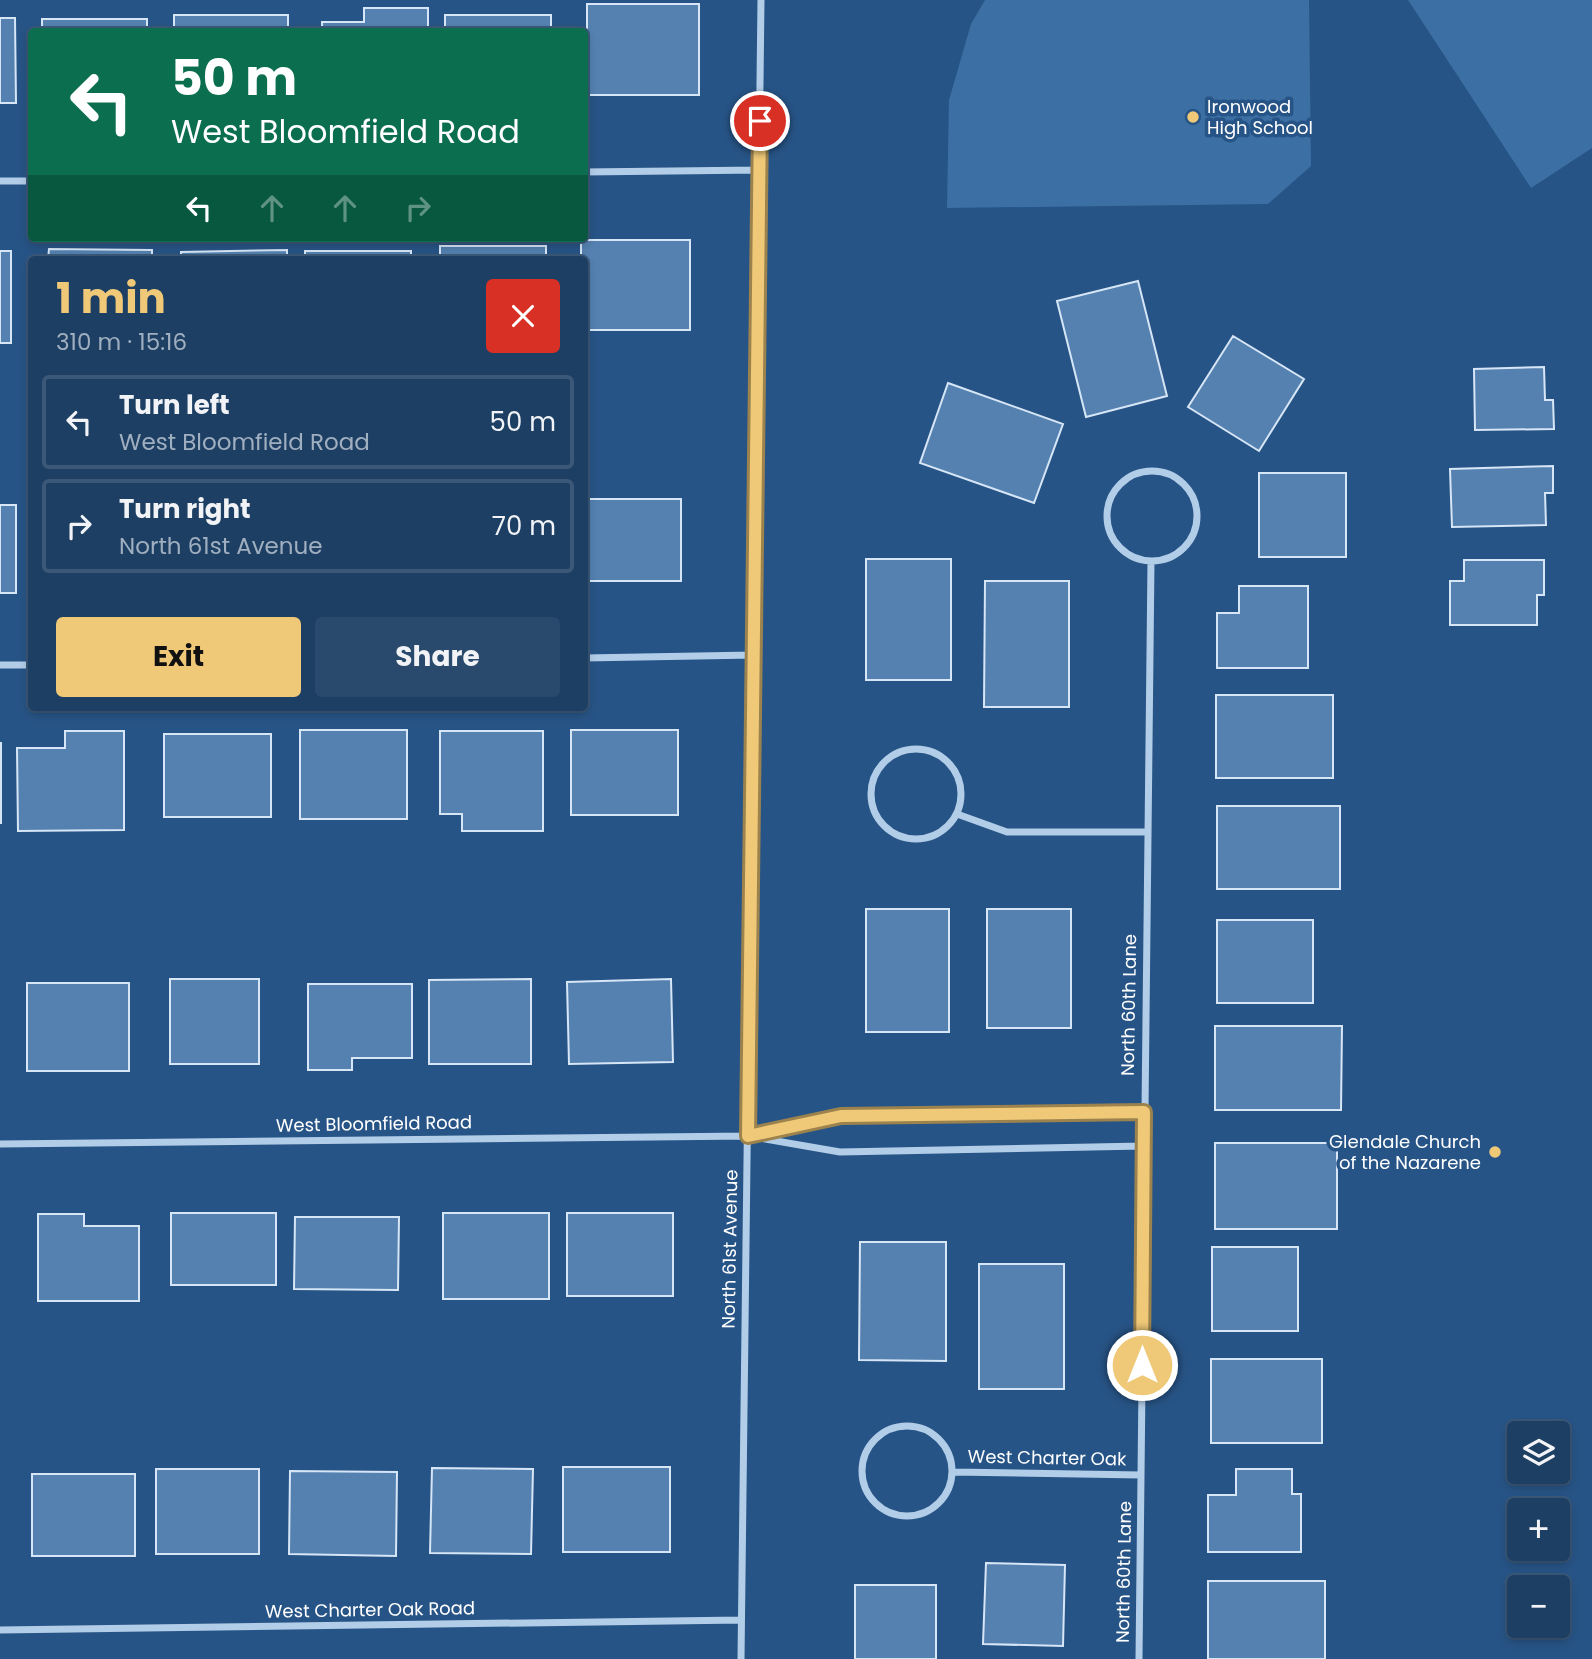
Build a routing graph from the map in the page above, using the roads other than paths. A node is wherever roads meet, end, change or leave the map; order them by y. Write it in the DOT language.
graph roads {
  1 [pos="761,0"];
  2 [pos="759,170"];
  3 [pos="588,172"];
  4 [pos="0,181"];
  5 [pos="28,181"];
  6 [pos="1151,561"];
  7 [pos="754,655"];
  8 [pos="588,658"];
  9 [pos="0,665"];
  10 [pos="28,665"];
  11 [pos="957,814"];
  12 [pos="1147,832"];
  13 [pos="1144,1112"];
  14 [pos="748,1136"];
  15 [pos="0,1144"];
  16 [pos="1143,1146"];
  17 [pos="953,1472"];
  18 [pos="1141,1475"];
  19 [pos="741,1620"];
  20 [pos="0,1630"];
  21 [pos="741,1659"];
  22 [pos="1139,1659"];
  1 -- 2 [label="street, North 61st Avenue"];
  2 -- 3 [label="street"];
  2 -- 7 [label="street, North 61st Avenue"];
  4 -- 5 [label="street"];
  6 -- 6 [label="street"];
  6 -- 12 [label="street, North 60th Lane"];
  7 -- 8 [label="street"];
  7 -- 14 [label="street, North 61st Avenue"];
  9 -- 10 [label="street"];
  11 -- 11 [label="street"];
  11 -- 12 [label="street"];
  12 -- 13 [label="street, North 60th Lane"];
  13 -- 14 [label="street, West Bloomfield Road"];
  13 -- 16 [label="street, North 60th Lane"];
  14 -- 15 [label="street, West Bloomfield Road"];
  14 -- 16 [label="street, West Bloomfield Road"];
  14 -- 19 [label="street, North 61st Avenue"];
  16 -- 18 [label="street, North 60th Lane"];
  17 -- 17 [label="street, West Charter Oak"];
  17 -- 18 [label="street, West Charter Oak"];
  18 -- 22 [label="street, North 60th Lane"];
  19 -- 20 [label="street, West Charter Oak Road"];
  19 -- 21 [label="street, North 61st Avenue"];
}
